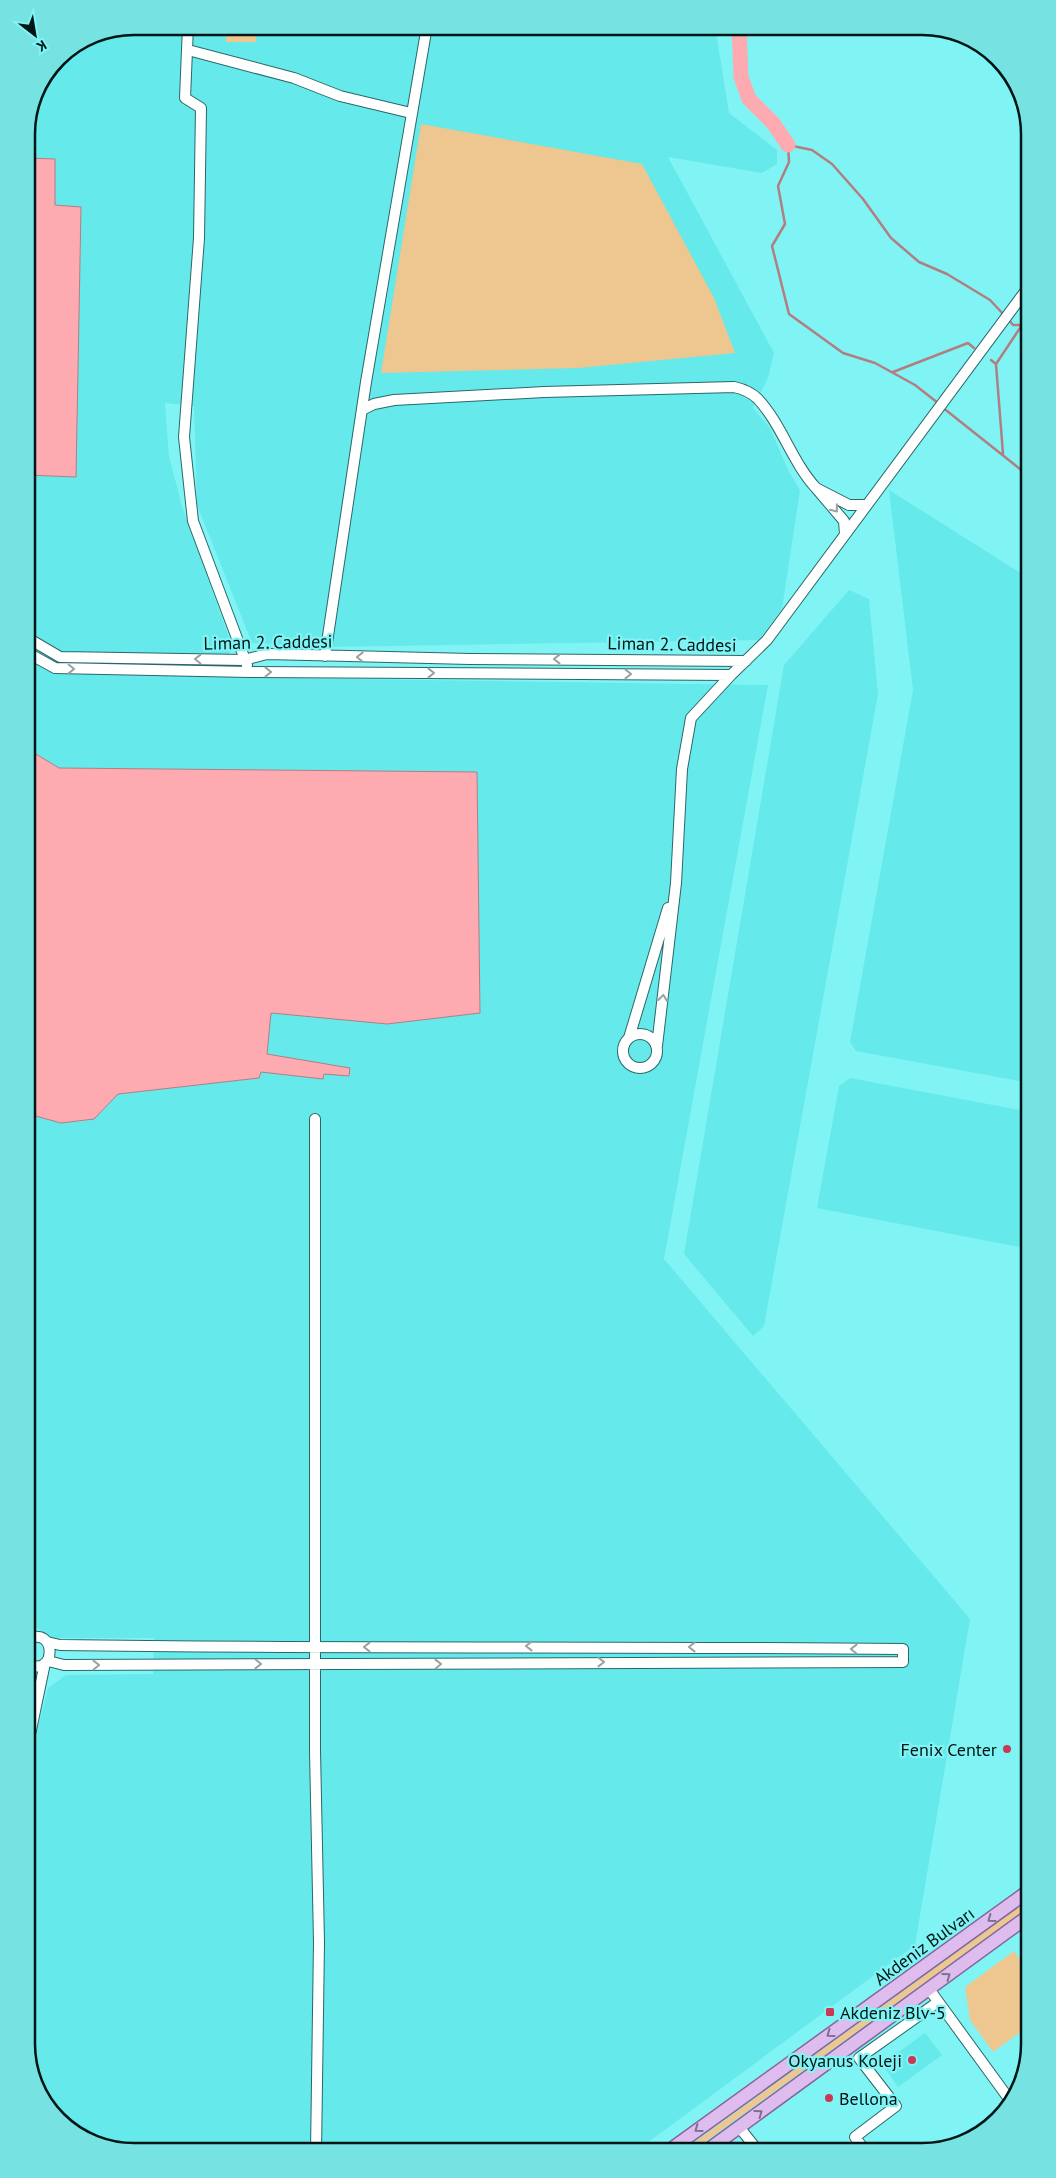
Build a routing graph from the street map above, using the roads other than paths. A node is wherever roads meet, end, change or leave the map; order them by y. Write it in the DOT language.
graph roads {
  1 [pos="188,35"];
  2 [pos="425,35"];
  3 [pos="188,50"];
  4 [pos="411,113"];
  5 [pos="1021,298"];
  6 [pos="362,410"];
  7 [pos="816,488"];
  8 [pos="867,505"];
  9 [pos="846,534"];
  10 [pos="35,642"];
  11 [pos="325,656"];
  12 [pos="337,656"];
  13 [pos="35,657"];
  14 [pos="606,659"];
  15 [pos="244,660"];
  16 [pos="746,661"];
  17 [pos="250,672"];
  18 [pos="337,672"];
  19 [pos="606,674"];
  20 [pos="731,675"];
  21 [pos="676,883"];
  22 [pos="629,1038"];
  23 [pos="657,1046"];
  24 [pos="314,1119"];
  25 [pos="35,1637"];
  26 [pos="47,1642"];
  27 [pos="316,1647"];
  28 [pos="209,1648"];
  29 [pos="46,1662"];
  30 [pos="208,1664"];
  31 [pos="35,1666"];
  32 [pos="316,1666"];
  33 [pos="35,1713"];
  34 [pos="1021,1896"];
  35 [pos="1021,1922"];
  36 [pos="929,1989"];
  37 [pos="938,2002"];
  38 [pos="1006,2095"];
  39 [pos="738,2127"];
  40 [pos="316,2143"];
  41 [pos="679,2143"];
  42 [pos="717,2143"];
  43 [pos="752,2143"];
  44 [pos="859,2143"];
  1 -- 3 [label="street"];
  2 -- 4 [label="street"];
  3 -- 4 [label="street"];
  3 -- 15 [label="street"];
  4 -- 6 [label="street"];
  5 -- 8 [label="street"];
  6 -- 7 [label="street"];
  6 -- 11 [label="street"];
  7 -- 8 [label="street"];
  7 -- 9 [label="street, one-way"];
  8 -- 9 [label="street"];
  9 -- 16 [label="street"];
  15 -- 10 [label="street, Liman 2. Caddesi, one-way"];
  11 -- 12 [label="street, Liman 2. Caddesi"];
  11 -- 15 [label="street, Liman 2. Caddesi"];
  14 -- 12 [label="street, Liman 2. Caddesi, one-way"];
  12 -- 18 [label="street"];
  13 -- 17 [label="street, Liman 2. Caddesi, one-way"];
  14 -- 16 [label="street, Liman 2. Caddesi"];
  14 -- 19 [label="street"];
  15 -- 17 [label="street"];
  16 -- 20 [label="street, Liman 2. Caddesi"];
  17 -- 18 [label="street, Liman 2. Caddesi, one-way"];
  18 -- 19 [label="street, Liman 2. Caddesi, one-way"];
  19 -- 20 [label="street, Liman 2. Caddesi, one-way"];
  20 -- 21 [label="street"];
  21 -- 22 [label="street"];
  23 -- 21 [label="street, one-way"];
  22 -- 23 [label="street"];
  22 -- 23 [label="street"];
  24 -- 27 [label="street"];
  25 -- 26 [label="street"];
  26 -- 28 [label="street"];
  26 -- 29 [label="street"];
  27 -- 28 [label="street"];
  27 -- 32 [label="street"];
  32 -- 27 [label="street, one-way"];
  28 -- 30 [label="street"];
  29 -- 30 [label="street, one-way"];
  29 -- 31 [label="street"];
  29 -- 33 [label="street"];
  30 -- 32 [label="street, one-way"];
  32 -- 40 [label="street"];
  34 -- 41 [label="main road, Akdeniz Bulvarı, one-way"];
  36 -- 35 [label="main road, one-way"];
  36 -- 37 [label="street"];
  39 -- 36 [label="main road, one-way"];
  37 -- 38 [label="street"];
  37 -- 44 [label="street"];
  39 -- 42 [label="main road"];
  39 -- 43 [label="street"];
}
